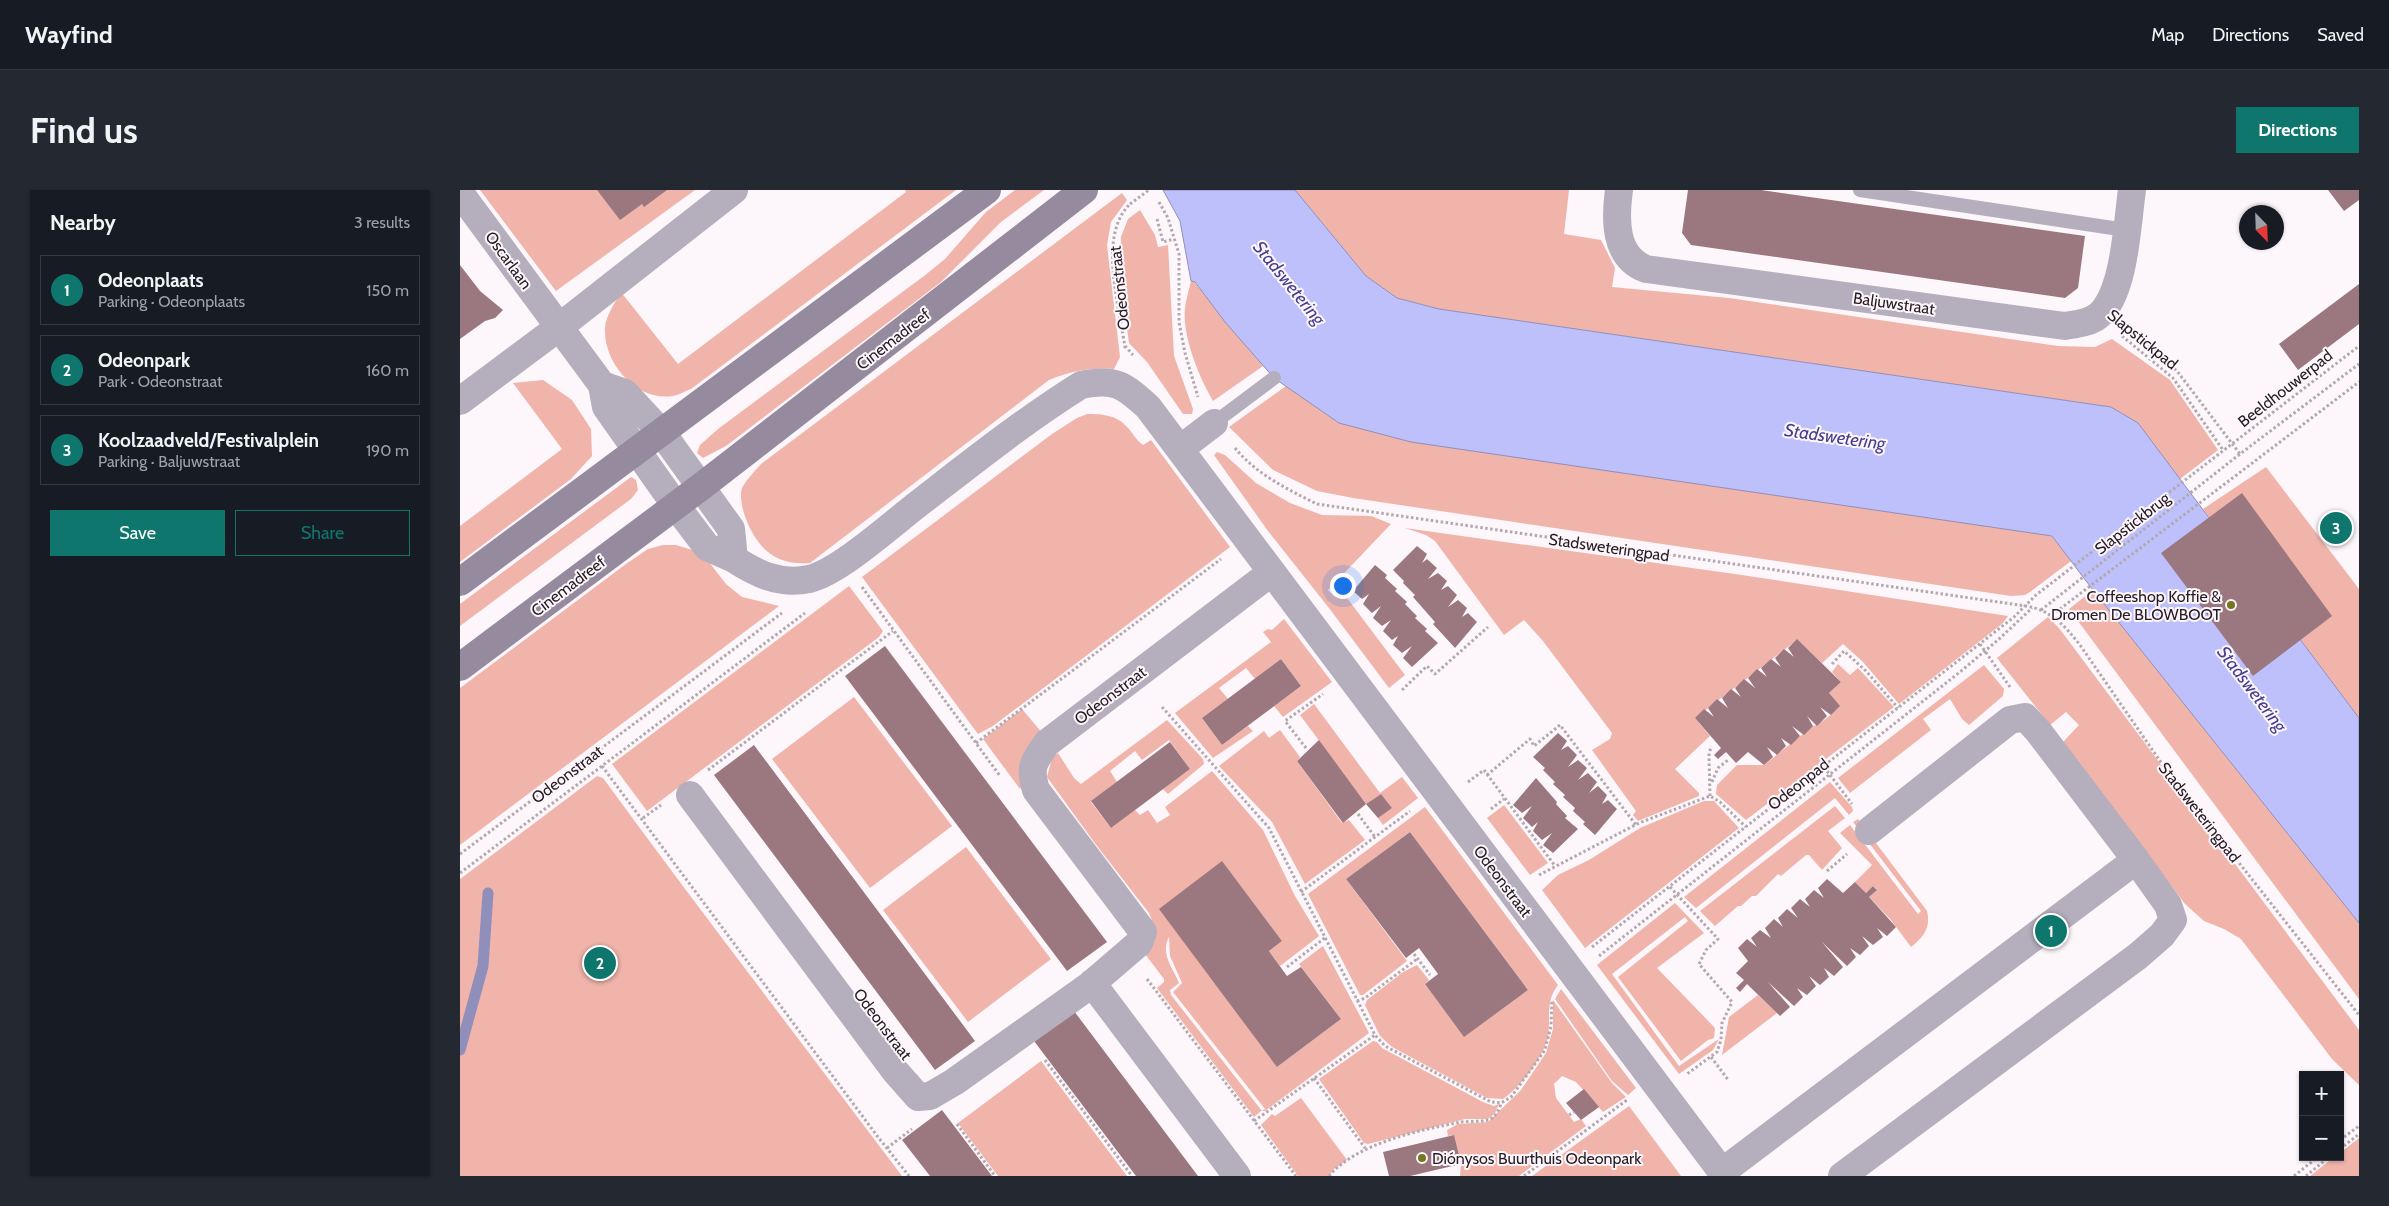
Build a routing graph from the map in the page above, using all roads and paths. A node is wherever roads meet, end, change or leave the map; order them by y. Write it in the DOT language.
graph roads {
  1 [pos="734,190"];
  2 [pos="987,190"];
  3 [pos="1084,190"];
  4 [pos="1149,190"];
  5 [pos="1619,190"];
  6 [pos="1860,190"];
  7 [pos="2132,190"];
  8 [pos="460,192"];
  9 [pos="1159,202"];
  10 [pos="1157,219"];
  11 [pos="2126,230"];
  12 [pos="1174,239"];
  13 [pos="2097,316"];
  14 [pos="558,328"];
  15 [pos="1125,346"];
  16 [pos="2359,346"];
  17 [pos="1135,357"];
  18 [pos="2359,364"];
  19 [pos="1274,378"];
  20 [pos="2359,382"];
  21 [pos="1118,384"];
  22 [pos="602,385"];
  23 [pos="460,401"];
  24 [pos="1214,423"];
  25 [pos="662,433"];
  26 [pos="2232,444"];
  27 [pos="1180,449"];
  28 [pos="2224,449"];
  29 [pos="637,451"];
  30 [pos="2239,455"];
  31 [pos="702,486"];
  32 [pos="676,506"];
  33 [pos="734,559"];
  34 [pos="1272,572"];
  35 [pos="809,579"];
  36 [pos="460,582"];
  37 [pos="2036,595"];
  38 [pos="2026,606"];
  39 [pos="2033,607"];
  40 [pos="2041,610"];
  41 [pos="2052,615"];
  42 [pos="1488,627"];
  43 [pos="893,631"];
  44 [pos="1980,644"];
  45 [pos="1985,650"];
  46 [pos="1832,664"];
  47 [pos="460,667"];
  48 [pos="1349,674"];
  49 [pos="2014,694"];
  50 [pos="1398,696"];
  51 [pos="1162,707"];
  52 [pos="1898,708"];
  53 [pos="1711,746"];
  54 [pos="1306,748"];
  55 [pos="1728,760"];
  56 [pos="602,766"];
  57 [pos="706,772"];
  58 [pos="1487,775"];
  59 [pos="1711,785"];
  60 [pos="1436,791"];
  61 [pos="1710,796"];
  62 [pos="678,798"];
  63 [pos="1358,814"];
  64 [pos="643,818"];
  65 [pos="1636,825"];
  66 [pos="1746,827"];
  67 [pos="1869,830"];
  68 [pos="1375,837"];
  69 [pos="1851,850"];
  70 [pos="460,854"];
  71 [pos="2136,860"];
  72 [pos="1554,866"];
  73 [pos="1827,872"];
  74 [pos="1534,880"];
  75 [pos="1670,886"];
  76 [pos="1301,892"];
  77 [pos="1678,894"];
  78 [pos="1326,938"];
  79 [pos="1414,954"];
  80 [pos="1417,959"];
  81 [pos="1287,967"];
  82 [pos="1576,967"];
  83 [pos="1430,975"];
  84 [pos="1092,983"];
  85 [pos="1357,1001"];
  86 [pos="2359,1015"];
  87 [pos="1375,1035"];
  88 [pos="1711,1057"];
  89 [pos="1045,1060"];
  90 [pos="1314,1078"];
  91 [pos="1729,1081"];
  92 [pos="1656,1084"];
  93 [pos="1501,1103"];
  94 [pos="1574,1112"];
  95 [pos="1569,1115"];
  96 [pos="1254,1121"];
  97 [pos="957,1124"];
  98 [pos="918,1125"];
  99 [pos="2359,1126"];
  100 [pos="2359,1134"];
  101 [pos="2344,1137"];
  102 [pos="2344,1146"];
  103 [pos="887,1148"];
  104 [pos="1365,1148"];
  105 [pos="2313,1161"];
  106 [pos="2325,1161"];
  107 [pos="1724,1174"];
  108 [pos="909,1176"];
  109 [pos="995,1176"];
  110 [pos="1132,1176"];
  111 [pos="1237,1176"];
  112 [pos="1329,1176"];
  113 [pos="1524,1176"];
  114 [pos="1842,1176"];
  115 [pos="2294,1176"];
  116 [pos="2306,1176"];
  1 -- 14 [label="street"];
  2 -- 25 [label="main road"];
  3 -- 31 [label="main road, Cinemadreef"];
  4 -- 15 [label="path, Odeonstraat, bridge"];
  5 -- 13 [label="street, Baljuwstraat"];
  6 -- 11 [label="lane"];
  7 -- 11 [label="street"];
  8 -- 14 [label="street, Oscarlaan"];
  9 -- 12 [label="path, Stadsweteringpad"];
  10 -- 12 [label="path"];
  11 -- 13 [label="street"];
  12 -- 24 [label="path, Stadsweteringpad"];
  13 -- 26 [label="path, Slapstickpad"];
  13 -- 28 [label="path, Slapstickpad"];
  14 -- 22 [label="street"];
  14 -- 23 [label="street"];
  15 -- 17 [label="path, Odeonstraat"];
  15 -- 21 [label="path, Odeonstraat"];
  16 -- 26 [label="path, Beeldhouwerpad"];
  18 -- 30 [label="path, Beeldhouwerpad"];
  19 -- 24 [label="lane"];
  20 -- 41 [label="path, Slapstickbrug"];
  21 -- 27 [label="street, Odeonstraat"];
  21 -- 35 [label="street, Odeonstraat"];
  22 -- 25 [label="street"];
  22 -- 29 [label="street"];
  24 -- 27 [label="street"];
  24 -- 38 [label="path, Stadsweteringpad"];
  25 -- 29 [label="main road"];
  25 -- 31 [label="street"];
  26 -- 28 [label="path, Beeldhouwerpad"];
  26 -- 30 [label="path, Slapstickpad"];
  27 -- 34 [label="street, Odeonstraat"];
  28 -- 37 [label="path, Slapstickbrug"];
  29 -- 32 [label="street"];
  29 -- 36 [label="main road"];
  30 -- 40 [label="path, Slapstickbrug"];
  31 -- 32 [label="main road, Cinemadreef"];
  31 -- 33 [label="street"];
  32 -- 33 [label="street, Odeonstraat"];
  32 -- 47 [label="main road, Cinemadreef"];
  33 -- 35 [label="street, Odeonstraat"];
  34 -- 48 [label="street, Odeonstraat"];
  34 -- 84 [label="street, Odeonstraat"];
  35 -- 70 [label="path, Odeonstraat"];
  37 -- 38 [label="path, Odeonpad"];
  38 -- 39 [label="path, Stadsweteringpad"];
  38 -- 44 [label="path, Odeonpad"];
  39 -- 40 [label="path"];
  39 -- 45 [label="path, Odeonpad"];
  40 -- 41 [label="path, Stadsweteringpad"];
  41 -- 86 [label="path, Stadsweteringpad"];
  42 -- 50 [label="path"];
  43 -- 57 [label="path"];
  44 -- 45 [label="path"];
  44 -- 52 [label="path, Odeonpad"];
  45 -- 49 [label="path"];
  45 -- 77 [label="path, Odeonpad"];
  46 -- 52 [label="path"];
  48 -- 54 [label="path"];
  48 -- 60 [label="street, Odeonstraat"];
  51 -- 76 [label="path"];
  52 -- 66 [label="path, Odeonpad"];
  53 -- 59 [label="path"];
  55 -- 59 [label="path"];
  56 -- 64 [label="path, Odeonstraat"];
  58 -- 60 [label="path"];
  58 -- 65 [label="path"];
  58 -- 72 [label="path"];
  59 -- 61 [label="path"];
  60 -- 68 [label="path"];
  60 -- 82 [label="street, Odeonstraat"];
  61 -- 65 [label="path, Odeonstraat"];
  61 -- 66 [label="path"];
  62 -- 64 [label="path"];
  62 -- 84 [label="street, Odeonstraat"];
  63 -- 68 [label="path"];
  64 -- 103 [label="path, Odeonstraat"];
  65 -- 72 [label="path, Odeonstraat"];
  66 -- 75 [label="path, Odeonpad"];
  67 -- 71 [label="street"];
  68 -- 76 [label="path"];
  69 -- 73 [label="path"];
  71 -- 107 [label="street"];
  71 -- 114 [label="street"];
  72 -- 74 [label="path, Odeonstraat"];
  75 -- 77 [label="path"];
  75 -- 82 [label="path, Odeonpad"];
  76 -- 78 [label="path"];
  77 -- 82 [label="path, Odeonpad"];
  77 -- 88 [label="path"];
  78 -- 81 [label="path"];
  78 -- 85 [label="path"];
  79 -- 80 [label="path"];
  80 -- 83 [label="path"];
  80 -- 85 [label="path"];
  82 -- 92 [label="street, Odeonstraat"];
  82 -- 93 [label="path"];
  84 -- 111 [label="street"];
  85 -- 87 [label="path"];
  87 -- 90 [label="path"];
  87 -- 93 [label="path"];
  88 -- 91 [label="path"];
  88 -- 92 [label="path"];
  89 -- 110 [label="path"];
  90 -- 96 [label="path"];
  90 -- 104 [label="path"];
  92 -- 107 [label="street, Odeonstraat"];
  92 -- 113 [label="path"];
  93 -- 104 [label="path"];
  94 -- 95 [label="path"];
  97 -- 109 [label="path"];
  98 -- 103 [label="path"];
  99 -- 101 [label="path"];
  100 -- 102 [label="path"];
  103 -- 108 [label="path, Odeonstraat"];
  104 -- 112 [label="path"];
  105 -- 115 [label="path"];
  106 -- 116 [label="path"];
}
